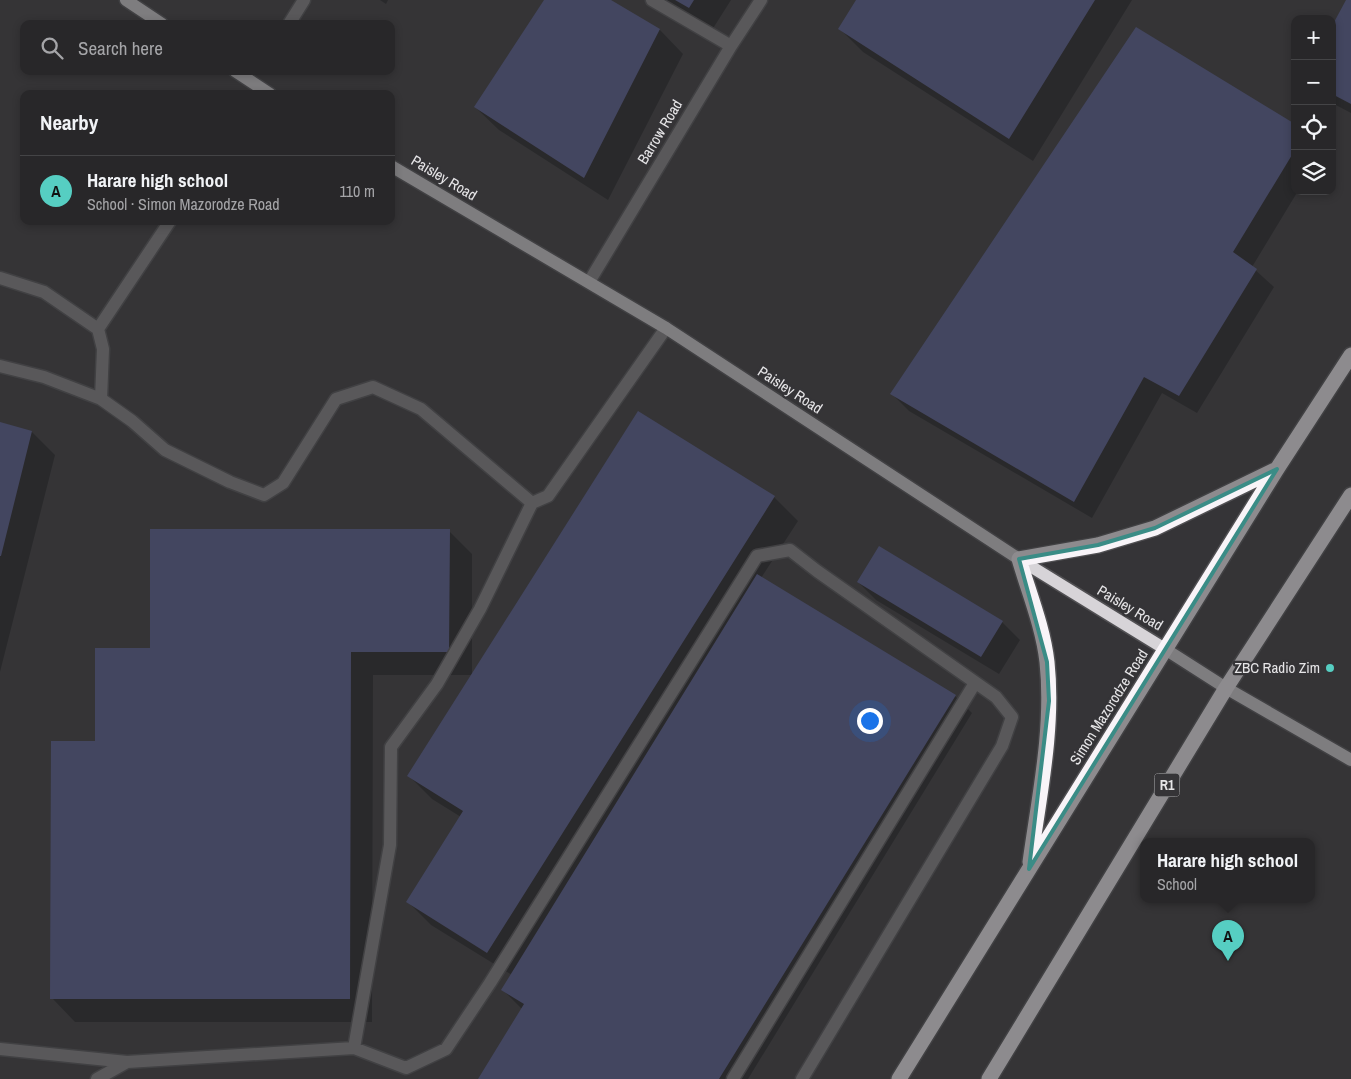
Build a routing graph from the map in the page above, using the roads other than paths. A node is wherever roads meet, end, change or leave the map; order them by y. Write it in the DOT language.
graph roads {
  1 [pos="126,0"];
  2 [pos="304,0"];
  3 [pos="652,0"];
  4 [pos="761,0"];
  5 [pos="156,20"];
  6 [pos="292,20"];
  7 [pos="731,46"];
  8 [pos="240,75"];
  9 [pos="259,90"];
  10 [pos="395,168"];
  11 [pos="167,225"];
  12 [pos="0,278"];
  13 [pos="589,282"];
  14 [pos="666,328"];
  15 [pos="98,329"];
  16 [pos="1351,355"];
  17 [pos="0,366"];
  18 [pos="101,399"];
  19 [pos="1277,469"];
  20 [pos="1351,495"];
  21 [pos="532,503"];
  22 [pos="1019,559"];
  23 [pos="1166,649"];
  24 [pos="975,683"];
  25 [pos="1226,688"];
  26 [pos="1351,760"];
  27 [pos="1029,869"];
  28 [pos="0,1048"];
  29 [pos="354,1048"];
  30 [pos="127,1062"];
  31 [pos="97,1079"];
  32 [pos="733,1079"];
  33 [pos="802,1079"];
  34 [pos="899,1079"];
  35 [pos="989,1079"];
  1 -- 5 [label="main road"];
  2 -- 6 [label="street"];
  3 -- 7 [label="street"];
  4 -- 7 [label="street, Barrow Road"];
  7 -- 13 [label="street, Barrow Road"];
  8 -- 9 [label="main road"];
  10 -- 13 [label="main road, Paisley Road"];
  11 -- 15 [label="street"];
  12 -- 15 [label="street"];
  13 -- 14 [label="main road, Paisley Road"];
  14 -- 21 [label="street"];
  14 -- 22 [label="main road, Paisley Road"];
  15 -- 18 [label="street"];
  16 -- 19 [label="highway, Simon Mazorodze Road"];
  17 -- 18 [label="street"];
  18 -- 21 [label="street"];
  19 -- 22 [label="highway"];
  19 -- 23 [label="highway, Simon Mazorodze Road"];
  20 -- 25 [label="highway, R1"];
  21 -- 29 [label="street"];
  22 -- 23 [label="main road, Paisley Road"];
  22 -- 27 [label="highway"];
  23 -- 25 [label="main road, Paisley Road"];
  23 -- 27 [label="highway, Simon Mazorodze Road"];
  24 -- 29 [label="street"];
  24 -- 32 [label="street"];
  24 -- 33 [label="street"];
  25 -- 26 [label="main road, Paisley Road"];
  25 -- 35 [label="highway, R1"];
  27 -- 34 [label="highway, Simon Mazorodze Road"];
  28 -- 30 [label="street"];
  29 -- 30 [label="street"];
  30 -- 31 [label="street"];
}
